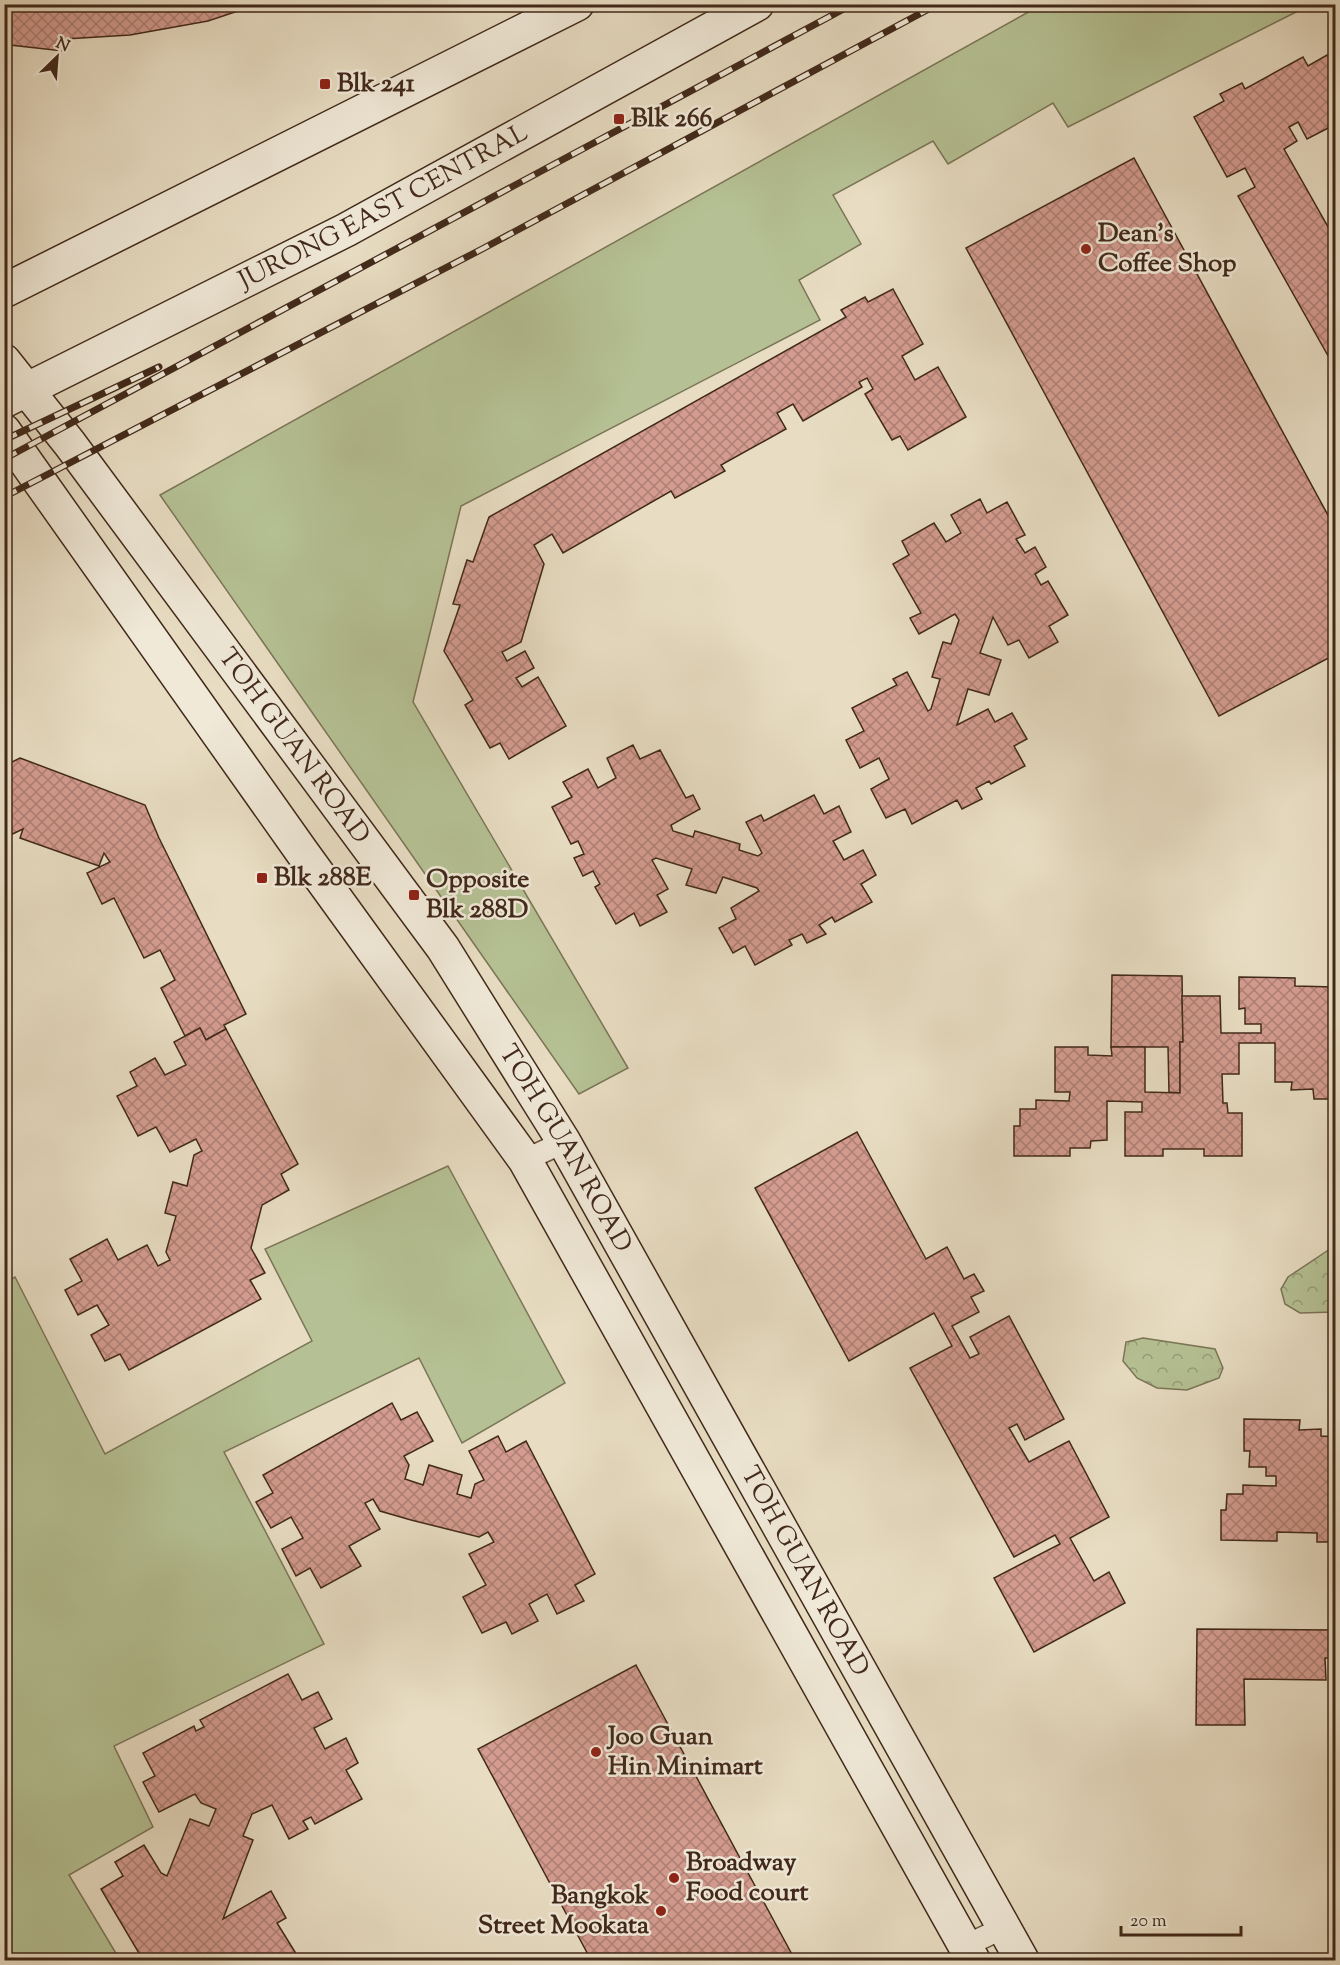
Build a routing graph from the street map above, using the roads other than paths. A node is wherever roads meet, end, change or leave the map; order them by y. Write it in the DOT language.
graph roads {
  1 [pos="577,4"];
  2 [pos="757,4"];
  3 [pos="4,291"];
  4 [pos="4,361"];
  5 [pos="16,395"];
  6 [pos="4,431"];
  7 [pos="564,1142"];
  8 [pos="525,1160"];
  9 [pos="1003,1928"];
  10 [pos="969,1953"];
  11 [pos="1022,1960"];
  1 -- 3 [label="street"];
  2 -- 5 [label="street, JURONG EAST CENTRAL"];
  4 -- 5 [label="street, TOH GUAN ROAD"];
  5 -- 7 [label="street, TOH GUAN ROAD"];
  6 -- 8 [label="street, TOH GUAN ROAD"];
  7 -- 8 [label="lane"];
  7 -- 9 [label="street, TOH GUAN ROAD"];
  8 -- 10 [label="street, TOH GUAN ROAD"];
  9 -- 10 [label="lane"];
  9 -- 11 [label="street, TOH GUAN ROAD"];
}
